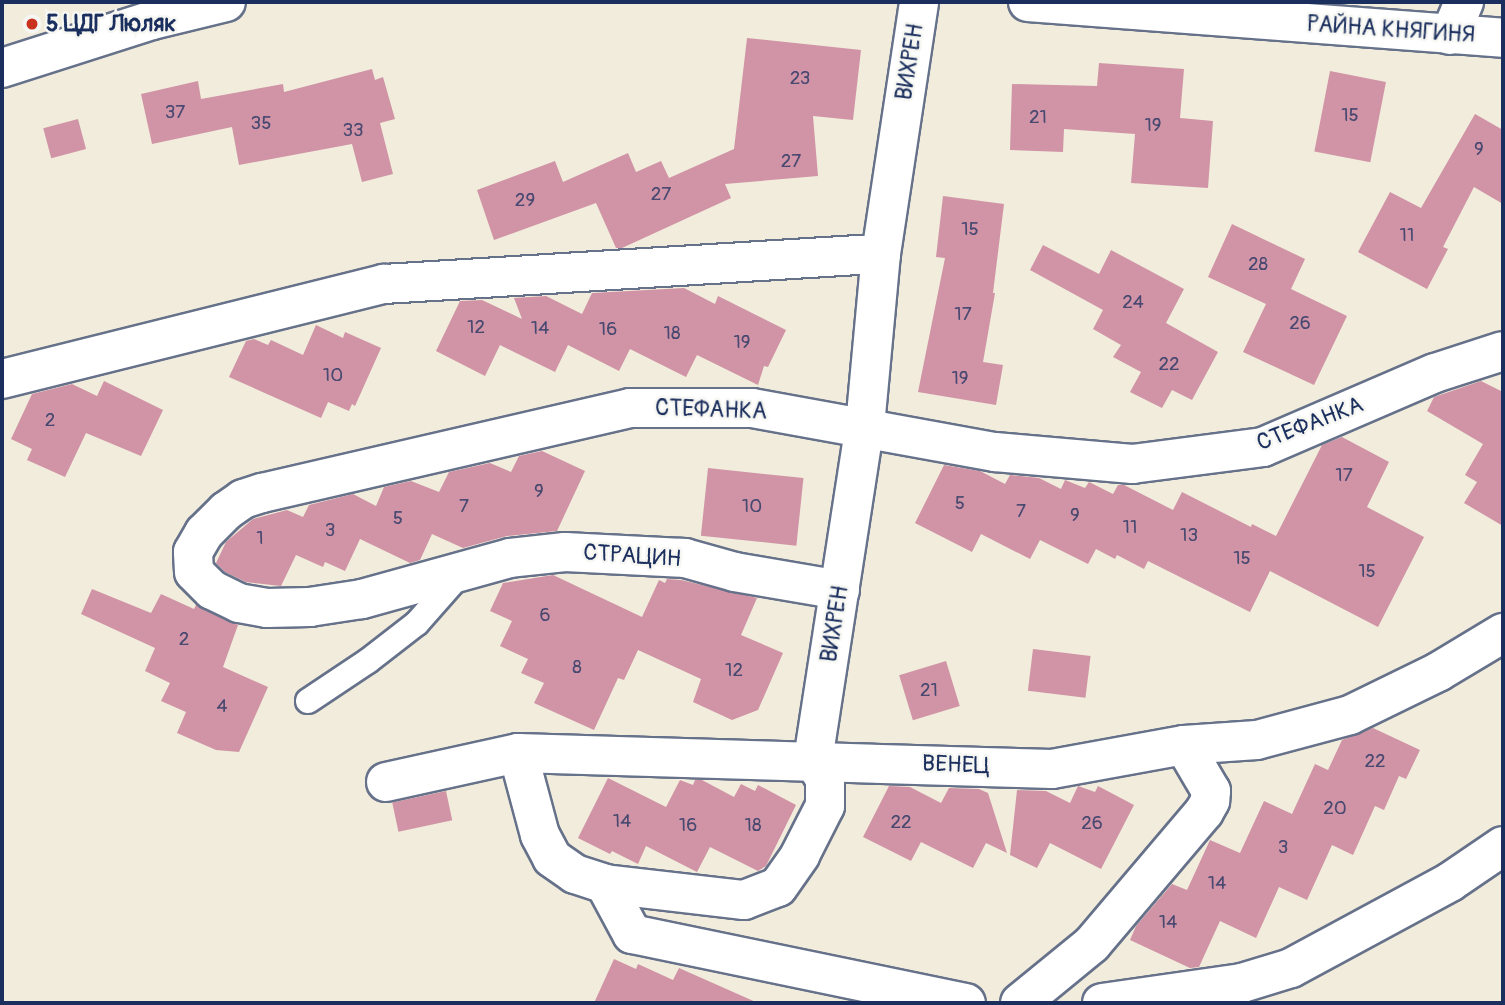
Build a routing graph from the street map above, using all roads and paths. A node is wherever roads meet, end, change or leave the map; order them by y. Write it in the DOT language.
graph roads {
  1 [pos="226,2"];
  2 [pos="919,2"];
  3 [pos="1028,2"];
  4 [pos="1457,18"];
  5 [pos="1503,38"];
  6 [pos="2,68"];
  7 [pos="881,254"];
  8 [pos="1503,351"];
  9 [pos="2,380"];
  10 [pos="865,426"];
  11 [pos="462,571"];
  12 [pos="424,581"];
  13 [pos="840,590"];
  14 [pos="1503,633"];
  15 [pos="308,701"];
  16 [pos="1184,745"];
  17 [pos="517,753"];
  18 [pos="813,760"];
  19 [pos="386,782"];
  20 [pos="1503,846"];
  21 [pos="605,884"];
  22 [pos="966,1003"];
  23 [pos="1020,1003"];
  24 [pos="1102,1003"];
  1 -- 6 [label="street"];
  2 -- 7 [label="street, ВИХРЕН"];
  3 -- 4 [label="street, РАЙНА КНЯГИНЯ"];
  4 -- 5 [label="street, РАЙНА КНЯГИНЯ"];
  7 -- 9 [label="street"];
  7 -- 10 [label="street, ВИХРЕН"];
  8 -- 10 [label="street, СТЕФАНКА"];
  10 -- 12 [label="street, СТЕФАНКА"];
  10 -- 13 [label="street, ВИХРЕН"];
  11 -- 12 [label="street, СТРАЦИН"];
  11 -- 13 [label="street, СТРАЦИН"];
  11 -- 15 [label="lane"];
  13 -- 18 [label="street, ВИХРЕН"];
  14 -- 16 [label="street, ВЕНЕЦ"];
  16 -- 18 [label="street, ВЕНЕЦ"];
  16 -- 23 [label="street"];
  17 -- 18 [label="street, ВЕНЕЦ"];
  17 -- 19 [label="street, ВЕНЕЦ"];
  17 -- 21 [label="street, ВИХРЕН"];
  18 -- 21 [label="street, ВИХРЕН"];
  20 -- 24 [label="street"];
  21 -- 22 [label="street"];
}
